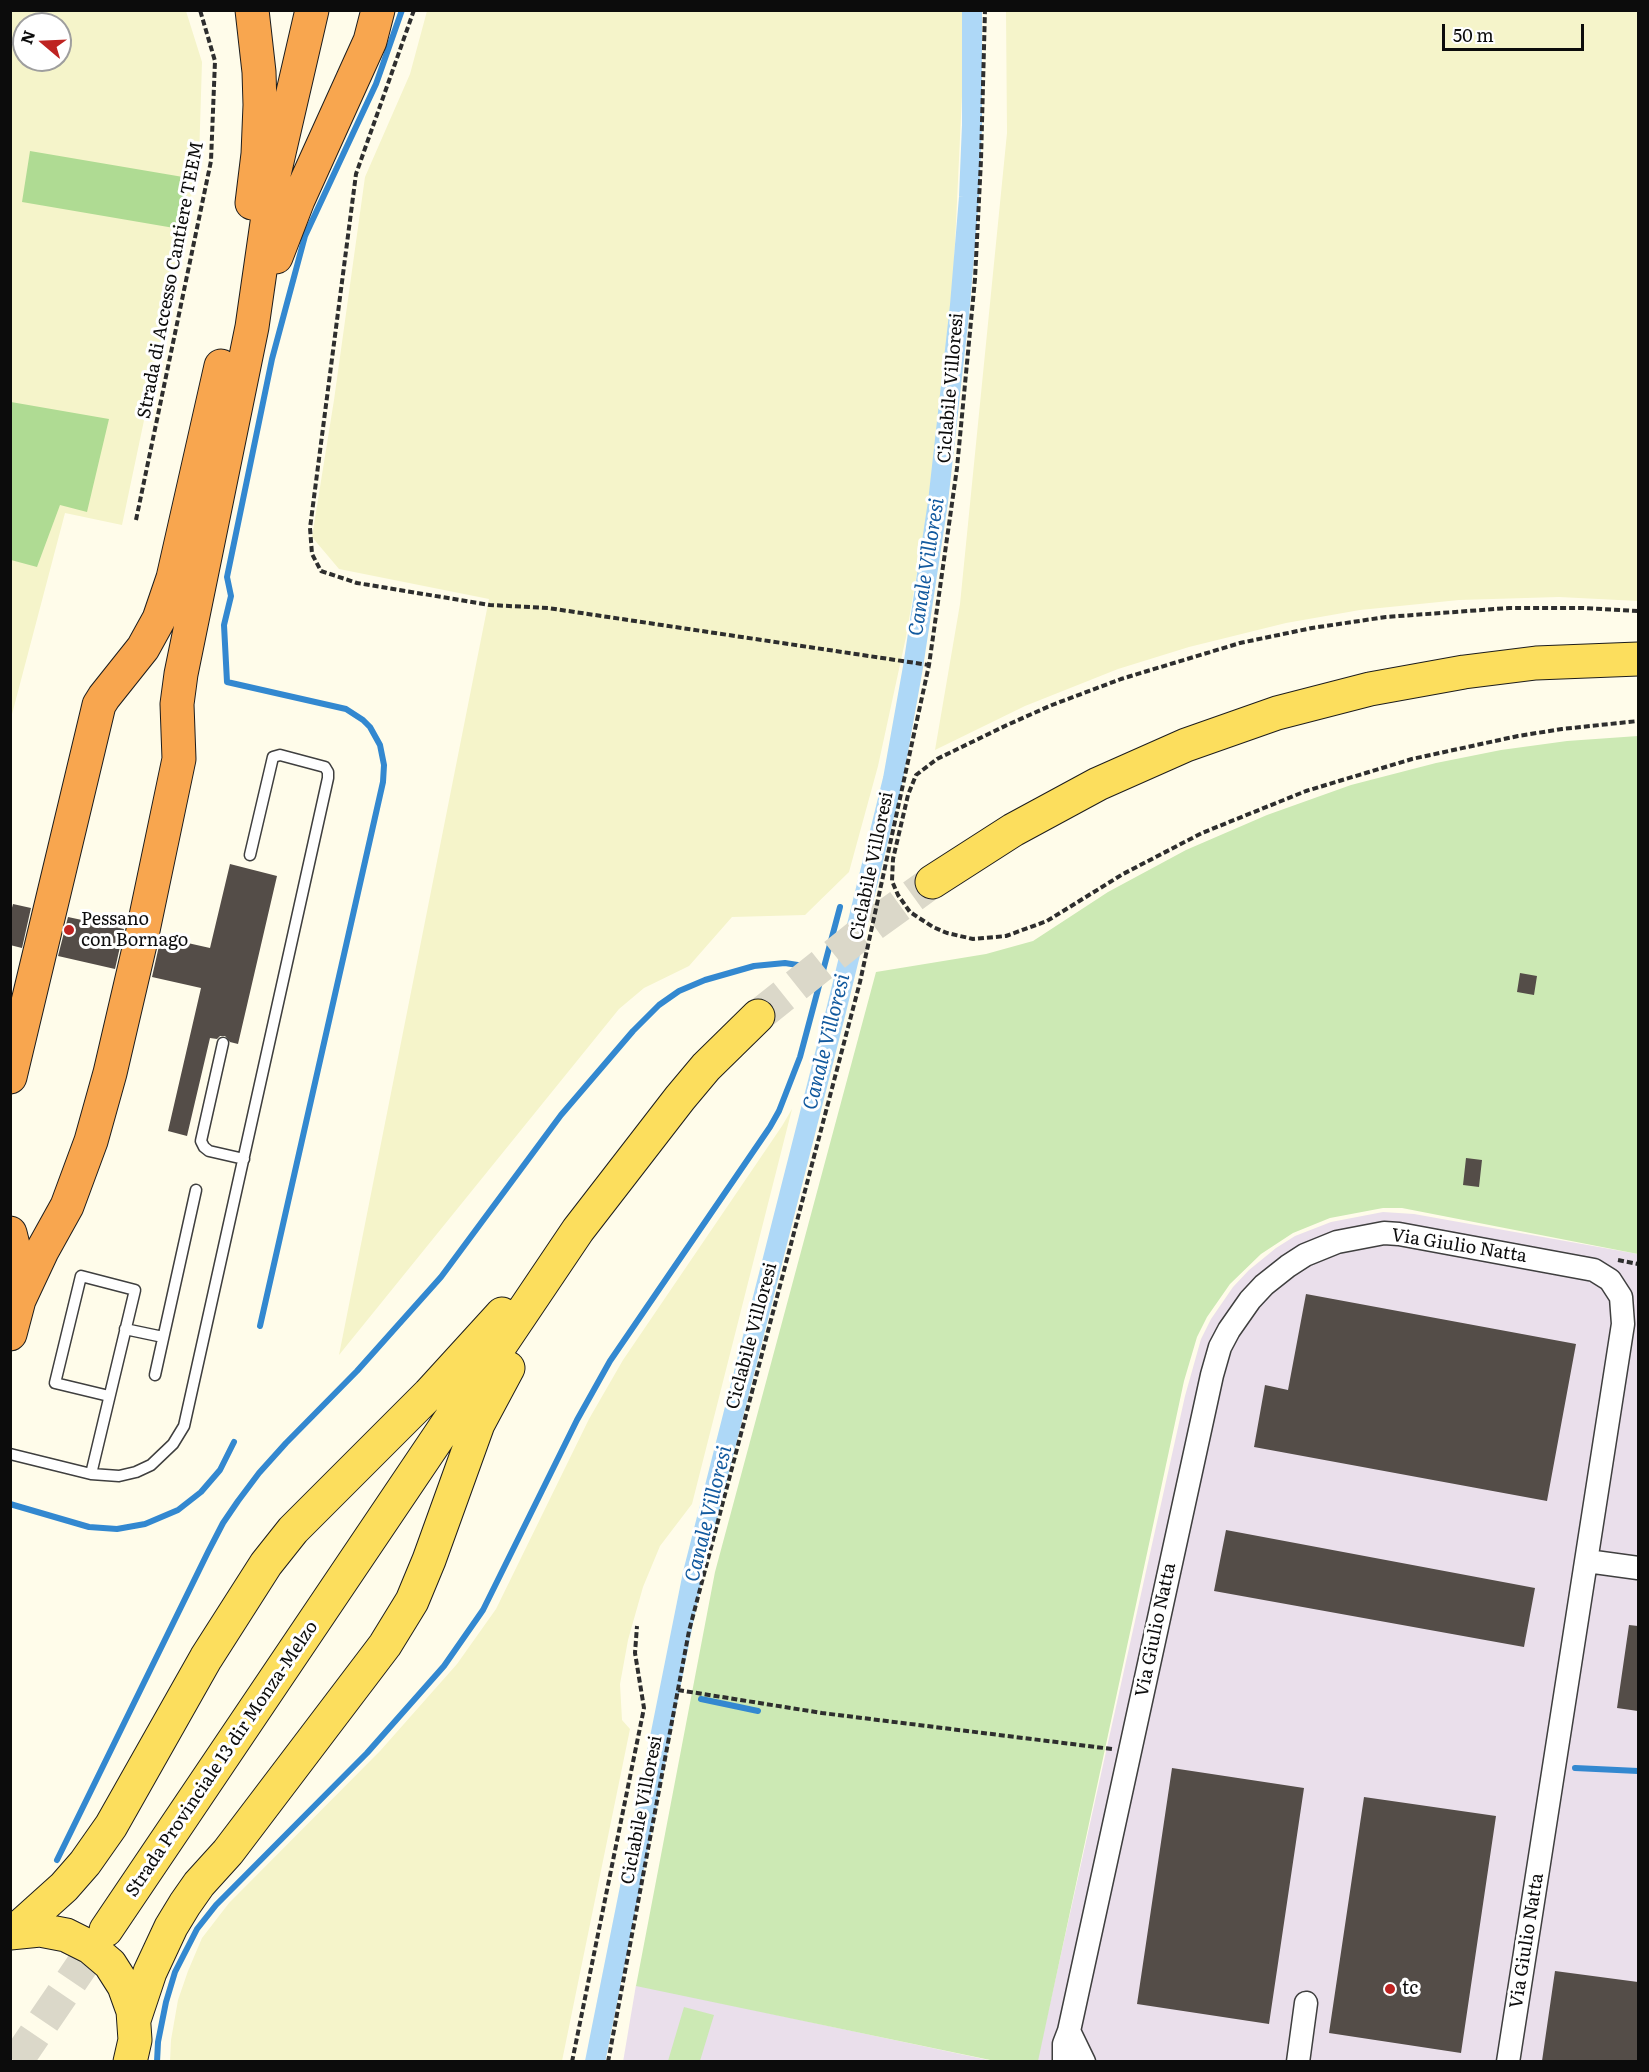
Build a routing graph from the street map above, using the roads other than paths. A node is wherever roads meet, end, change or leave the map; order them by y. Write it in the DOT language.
graph roads {
  1 [pos="252,10"];
  2 [pos="312,10"];
  3 [pos="378,10"];
  4 [pos="274,174"];
  5 [pos="238,293"];
  6 [pos="252,327"];
  7 [pos="1638,659"];
  8 [pos="250,855"];
  9 [pos="932,882"];
  10 [pos="758,1016"];
  11 [pos="223,1043"];
  12 [pos="10,1077"];
  13 [pos="244,1159"];
  14 [pos="196,1190"];
  15 [pos="578,1230"];
  16 [pos="10,1233"];
  17 [pos="19,1300"];
  18 [pos="125,1329"];
  19 [pos="10,1334"];
  20 [pos="163,1337"];
  21 [pos="155,1375"];
  22 [pos="109,1396"];
  23 [pos="10,1454"];
  24 [pos="91,1474"];
  25 [pos="1587,1561"];
  26 [pos="1638,1568"];
  27 [pos="106,1930"];
  28 [pos="12,1933"];
  29 [pos="1306,2003"];
  30 [pos="134,2020"];
  31 [pos="1069,2031"];
  32 [pos="130,2061"];
  33 [pos="1064,2061"];
  34 [pos="1084,2061"];
  35 [pos="1298,2061"];
  36 [pos="1508,2061"];
  1 -- 5 [label="highway"];
  2 -- 4 [label="highway"];
  3 -- 6 [label="highway"];
  4 -- 5 [label="highway"];
  4 -- 6 [label="highway"];
  5 -- 12 [label="highway"];
  6 -- 17 [label="highway"];
  7 -- 9 [label="main road"];
  8 -- 13 [label="lane"];
  10 -- 15 [label="main road"];
  11 -- 13 [label="lane"];
  13 -- 24 [label="lane"];
  14 -- 20 [label="lane"];
  15 -- 27 [label="main road, Strada Provinciale 13 dir Monza-Melzo"];
  15 -- 28 [label="main road"];
  15 -- 30 [label="main road"];
  16 -- 17 [label="highway"];
  17 -- 19 [label="highway"];
  18 -- 20 [label="lane"];
  18 -- 22 [label="lane"];
  18 -- 22 [label="lane"];
  20 -- 21 [label="lane"];
  22 -- 24 [label="lane"];
  23 -- 24 [label="lane"];
  25 -- 26 [label="street"];
  25 -- 31 [label="street, Via Giulio Natta"];
  25 -- 36 [label="street, Via Giulio Natta"];
  28 -- 30 [label="main road"];
  29 -- 35 [label="street"];
  30 -- 32 [label="main road"];
  31 -- 33 [label="street, Via Giulio Natta"];
  31 -- 34 [label="street"];
}
